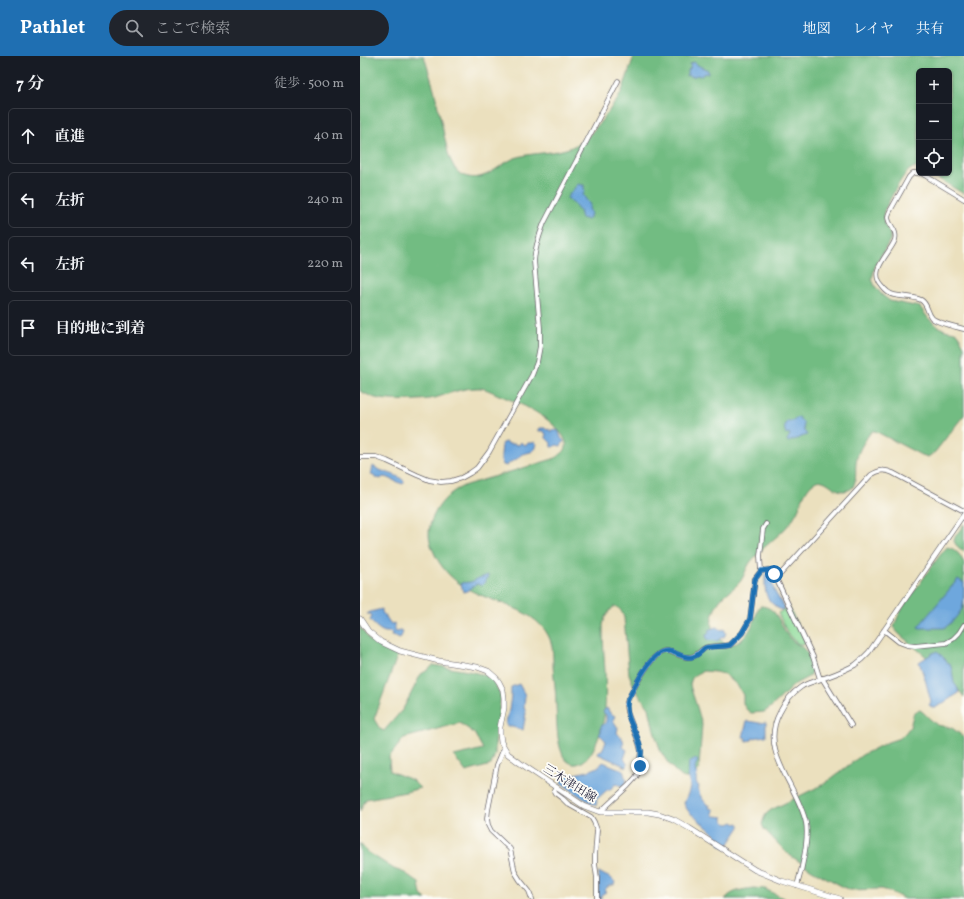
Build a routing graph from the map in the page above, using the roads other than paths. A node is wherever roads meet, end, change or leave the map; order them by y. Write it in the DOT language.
graph roads {
  1 [pos="618,81"];
  2 [pos="916,173"];
  3 [pos="925,176"];
  4 [pos="964,199"];
  5 [pos="964,329"];
  6 [pos="360,457"];
  7 [pos="964,512"];
  8 [pos="766,524"];
  9 [pos="761,571"];
  10 [pos="776,579"];
  11 [pos="360,620"];
  12 [pos="964,625"];
  13 [pos="884,630"];
  14 [pos="821,679"];
  15 [pos="851,725"];
  16 [pos="504,748"];
  17 [pos="556,787"];
  18 [pos="600,812"];
  19 [pos="797,886"];
  20 [pos="532,899"];
  21 [pos="597,899"];
  22 [pos="840,899"];
  1 -- 6 [label="street"];
  2 -- 5 [label="street"];
  3 -- 4 [label="street"];
  7 -- 10 [label="street"];
  7 -- 13 [label="street"];
  8 -- 9 [label="street"];
  9 -- 10 [label="street"];
  9 -- 18 [label="street"];
  10 -- 14 [label="street"];
  11 -- 16 [label="main road"];
  12 -- 13 [label="street"];
  13 -- 14 [label="street"];
  14 -- 15 [label="street"];
  14 -- 19 [label="street"];
  16 -- 17 [label="main road, 三木津田線"];
  16 -- 20 [label="street"];
  17 -- 18 [label="main road, 三木津田線"];
  17 -- 21 [label="street"];
  18 -- 19 [label="main road, 三木津田線"];
  19 -- 22 [label="main road, 三木津田線"];
}
